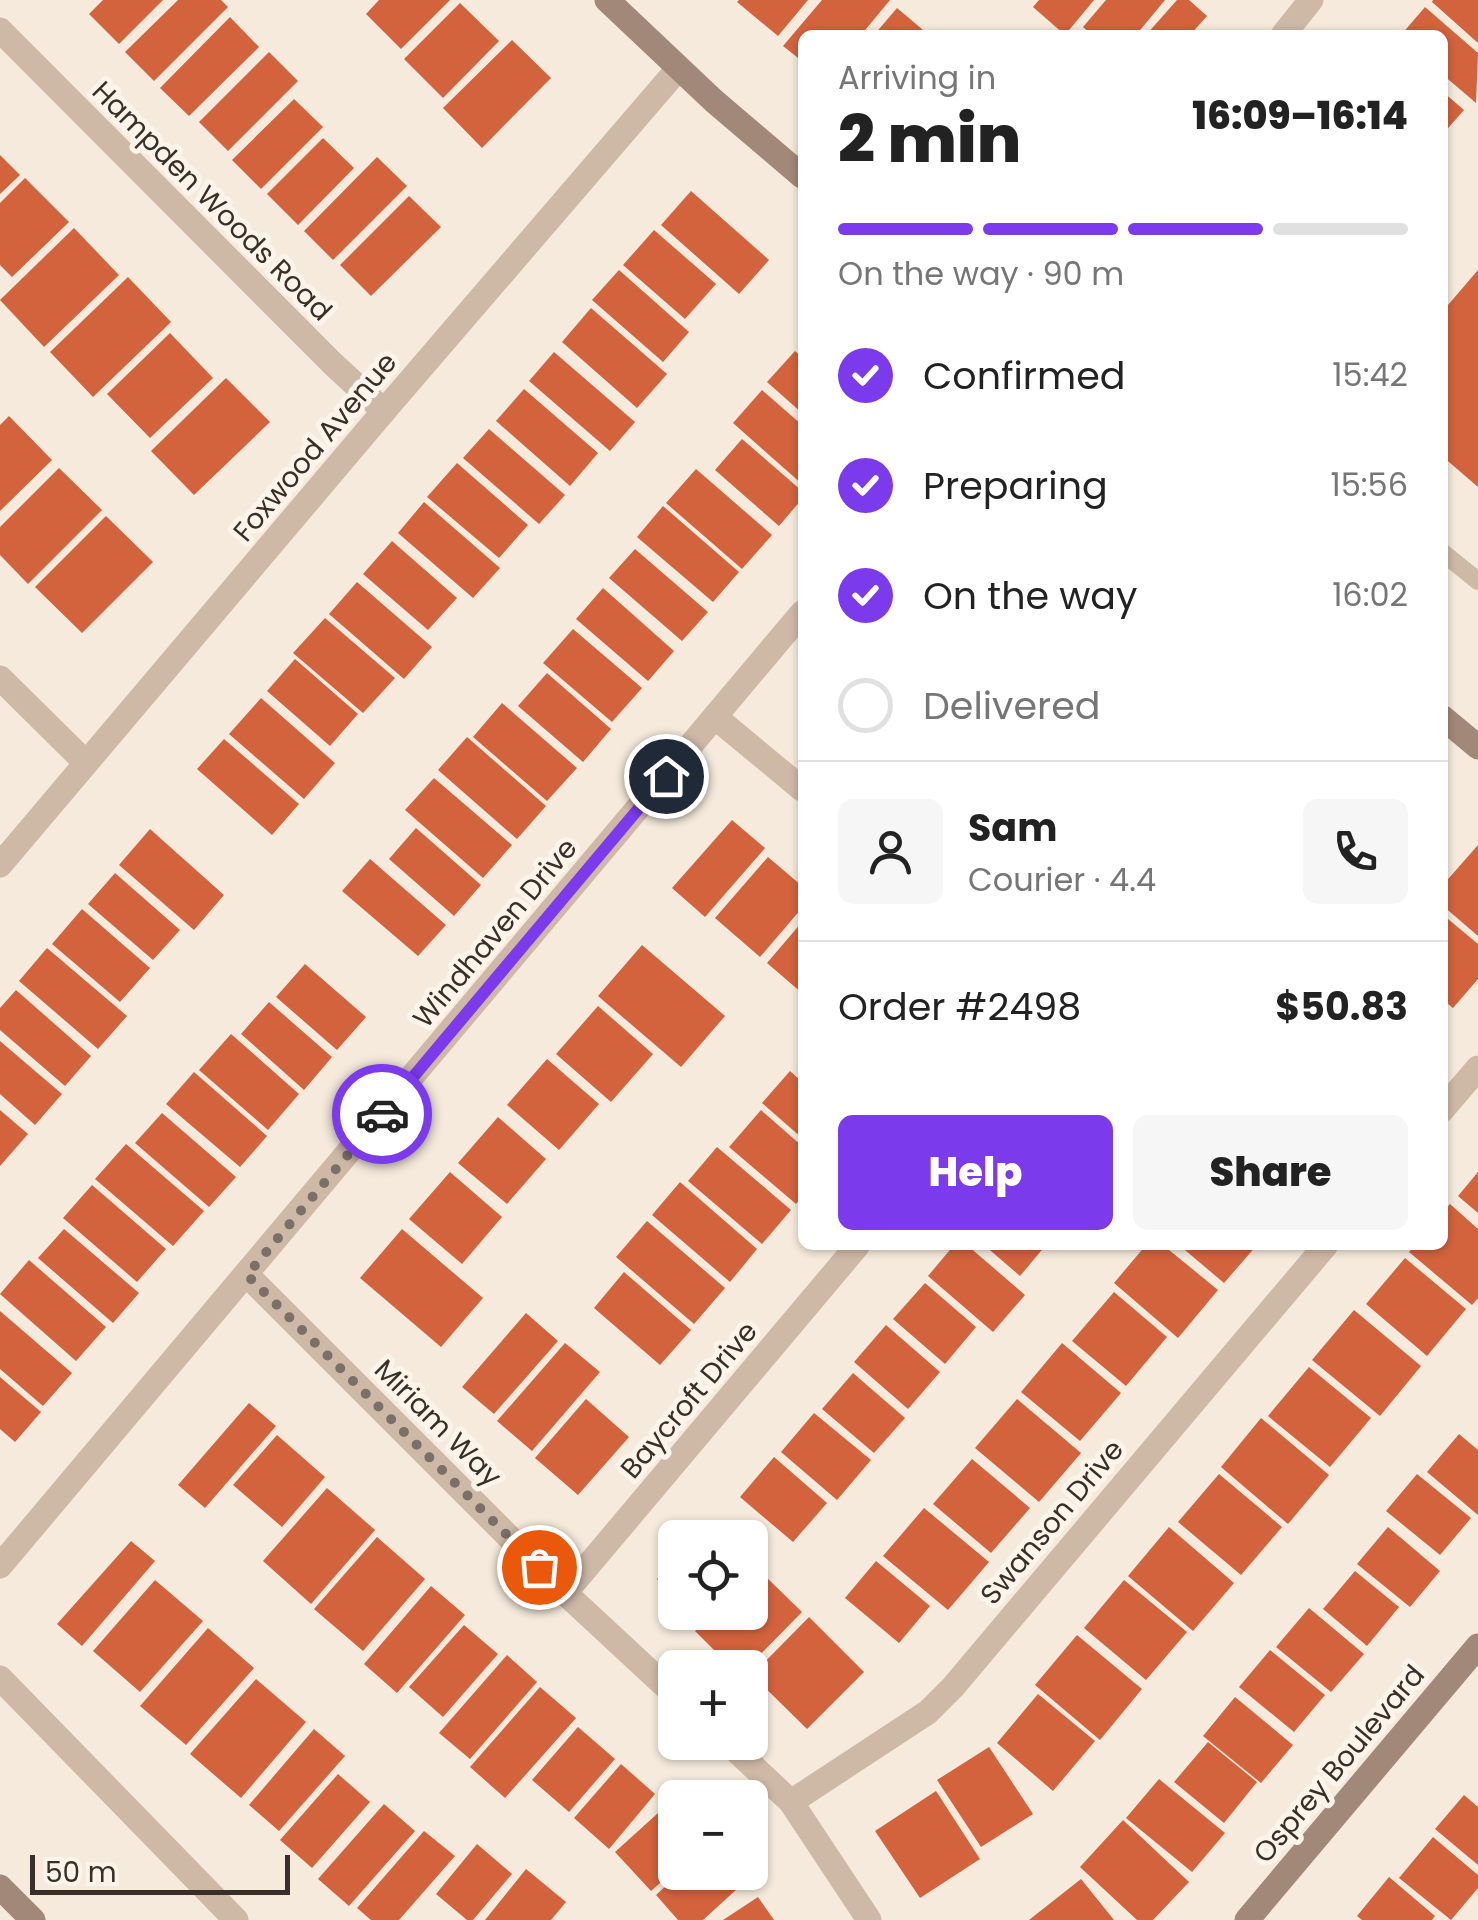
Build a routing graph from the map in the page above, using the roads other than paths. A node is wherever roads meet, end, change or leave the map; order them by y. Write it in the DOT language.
graph roads {
  1 [pos="608,0"];
  2 [pos="1311,0"];
  3 [pos="0,30"];
  4 [pos="1287,30"];
  5 [pos="678,68"];
  6 [pos="798,173"];
  7 [pos="384,411"];
  8 [pos="1448,557"];
  9 [pos="1478,581"];
  10 [pos="798,618"];
  11 [pos="0,678"];
  12 [pos="716,717"];
  13 [pos="1448,722"];
  14 [pos="1478,747"];
  15 [pos="86,763"];
  16 [pos="798,786"];
  17 [pos="0,865"];
  18 [pos="1478,1068"];
  19 [pos="1448,1103"];
  20 [pos="854,1250"];
  21 [pos="1322,1250"];
  22 [pos="247,1275"];
  23 [pos="0,1566"];
  24 [pos="565,1593"];
  25 [pos="1478,1646"];
  26 [pos="0,1678"];
  27 [pos="658,1678"];
  28 [pos="746,1760"];
  29 [pos="792,1802"];
  30 [pos="0,1887"];
  31 [pos="32,1920"];
  32 [pos="236,1920"];
  33 [pos="869,1920"];
  34 [pos="1246,1920"];
  1 -- 5 [label="street"];
  2 -- 4 [label="street"];
  3 -- 7 [label="street, Hampden Woods Road"];
  5 -- 6 [label="street"];
  5 -- 7 [label="street, Foxwood Avenue"];
  7 -- 15 [label="street, Foxwood Avenue"];
  8 -- 9 [label="lane"];
  10 -- 12 [label="street, Windhaven Drive"];
  11 -- 15 [label="street"];
  12 -- 16 [label="street"];
  12 -- 22 [label="street, Windhaven Drive"];
  13 -- 14 [label="street"];
  15 -- 17 [label="street, Foxwood Avenue"];
  18 -- 19 [label="street"];
  20 -- 24 [label="street, Baycroft Drive"];
  21 -- 29 [label="street, Swanson Drive"];
  22 -- 23 [label="street, Windhaven Drive"];
  22 -- 24 [label="street, Miriam Way"];
  24 -- 27 [label="street, Miriam Way"];
  25 -- 34 [label="street, Osprey Boulevard"];
  26 -- 32 [label="street"];
  28 -- 29 [label="street"];
  29 -- 33 [label="street"];
  30 -- 31 [label="street"];
}
